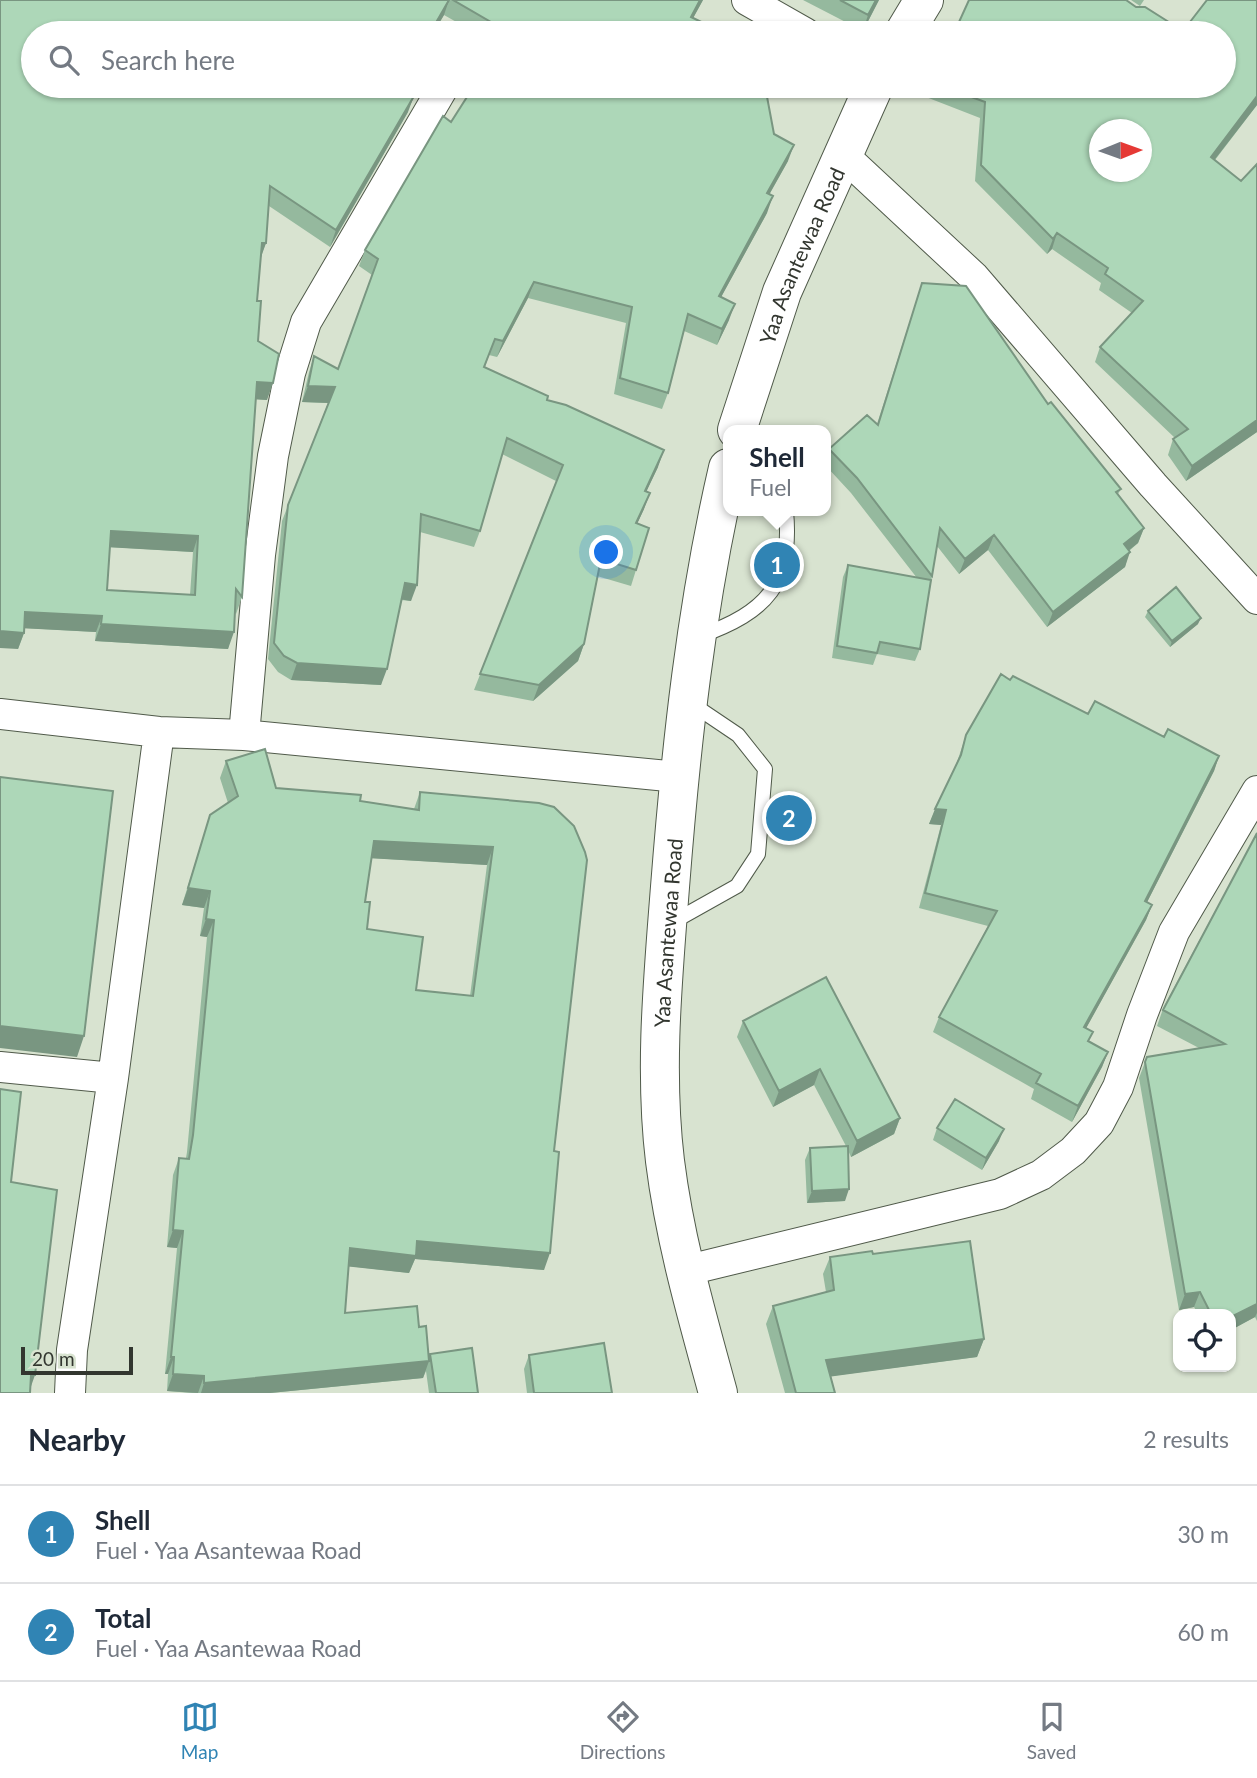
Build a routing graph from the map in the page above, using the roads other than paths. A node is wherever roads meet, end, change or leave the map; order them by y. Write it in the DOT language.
graph roads {
  1 [pos="747,0"];
  2 [pos="924,0"];
  3 [pos="784,21"];
  4 [pos="911,21"];
  5 [pos="437,98"];
  6 [pos="869,98"];
  7 [pos="843,155"];
  8 [pos="741,425"];
  9 [pos="723,494"];
  10 [pos="786,516"];
  11 [pos="1257,599"];
  12 [pos="695,638"];
  13 [pos="688,701"];
  14 [pos="0,714"];
  15 [pos="159,732"];
  16 [pos="244,735"];
  17 [pos="678,778"];
  18 [pos="1257,791"];
  19 [pos="667,926"];
  20 [pos="0,1067"];
  21 [pos="113,1078"];
  22 [pos="684,1271"];
  23 [pos="70,1393"];
  24 [pos="718,1393"];
  1 -- 3 [label="street"];
  2 -- 4 [label="street"];
  5 -- 16 [label="street"];
  6 -- 7 [label="street, Yaa Asantewaa Road"];
  7 -- 8 [label="street, Yaa Asantewaa Road"];
  7 -- 11 [label="street"];
  9 -- 12 [label="street, Yaa Asantewaa Road"];
  10 -- 12 [label="lane"];
  12 -- 13 [label="street, Yaa Asantewaa Road"];
  13 -- 17 [label="street, Yaa Asantewaa Road"];
  13 -- 19 [label="lane"];
  14 -- 15 [label="street"];
  15 -- 16 [label="street"];
  15 -- 21 [label="street"];
  16 -- 17 [label="street"];
  17 -- 19 [label="street, Yaa Asantewaa Road"];
  18 -- 22 [label="street"];
  19 -- 22 [label="street, Yaa Asantewaa Road"];
  20 -- 21 [label="street"];
  21 -- 23 [label="street"];
  22 -- 24 [label="street, Yaa Asantewaa Road"];
}
